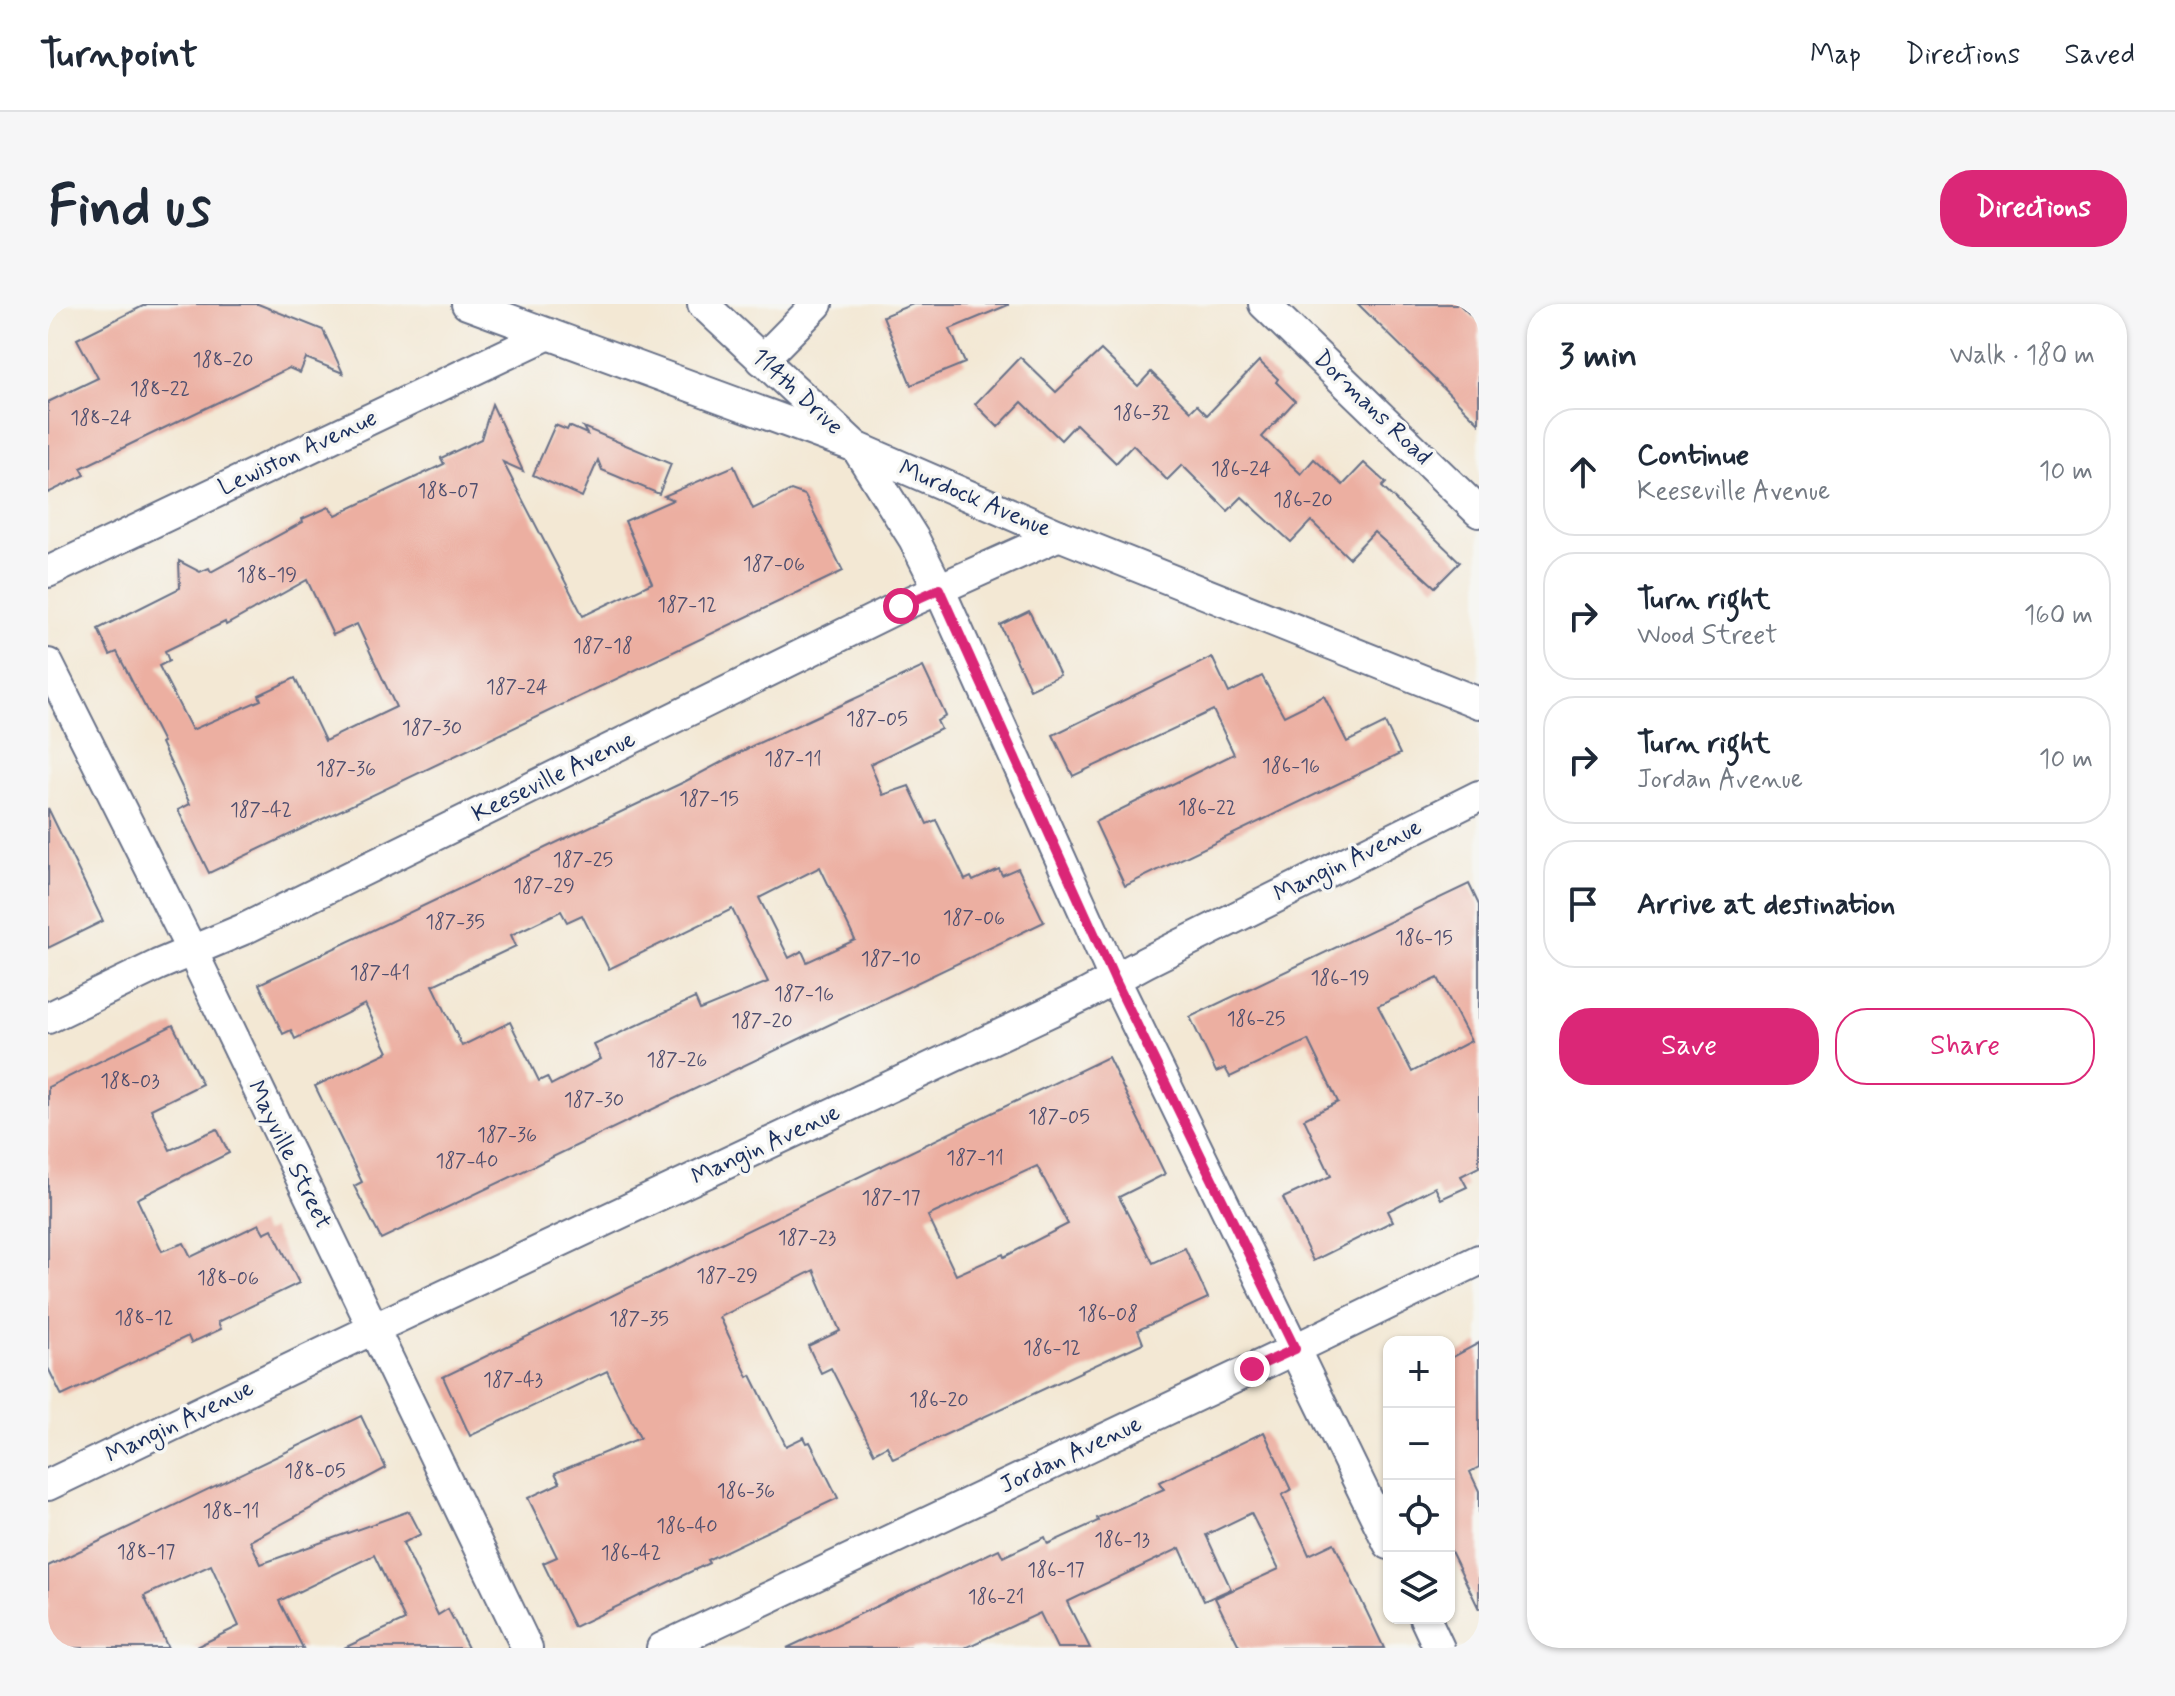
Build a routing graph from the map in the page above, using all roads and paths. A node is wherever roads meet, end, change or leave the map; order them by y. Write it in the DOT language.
graph roads {
  1 [pos="467,304"];
  2 [pos="703,304"];
  3 [pos="817,304"];
  4 [pos="1264,304"];
  5 [pos="549,334"];
  6 [pos="762,360"];
  7 [pos="856,447"];
  8 [pos="1479,512"];
  9 [pos="1059,535"];
  10 [pos="48,572"];
  11 [pos="939,589"];
  12 [pos="48,664"];
  13 [pos="1479,703"];
  14 [pos="1479,796"];
  15 [pos="192,951"];
  16 [pos="1115,980"];
  17 [pos="48,1018"];
  18 [pos="1479,1260"];
  19 [pos="373,1329"];
  20 [pos="1295,1349"];
  21 [pos="48,1485"];
  22 [pos="1383,1532"];
  23 [pos="1428,1624"];
  24 [pos="527,1648"];
  25 [pos="662,1648"];
  26 [pos="1439,1648"];
  1 -- 5 [label="street, Murdock Avenue"];
  2 -- 6 [label="street, 114th Drive"];
  3 -- 6 [label="street"];
  4 -- 8 [label="street, Dormans Road"];
  5 -- 7 [label="street, Murdock Avenue"];
  5 -- 10 [label="street, Lewiston Avenue"];
  6 -- 7 [label="street, 114th Drive"];
  7 -- 9 [label="street, Murdock Avenue"];
  7 -- 11 [label="street"];
  9 -- 11 [label="street, Keeseville Avenue"];
  9 -- 13 [label="street, Murdock Avenue"];
  11 -- 15 [label="street, Keeseville Avenue"];
  11 -- 16 [label="street"];
  12 -- 15 [label="street, Mayville Street"];
  14 -- 16 [label="street, Mangin Avenue"];
  15 -- 17 [label="street, Keeseville Avenue"];
  15 -- 19 [label="street, Mayville Street"];
  16 -- 19 [label="street, Mangin Avenue"];
  16 -- 20 [label="street"];
  18 -- 20 [label="street, Jordan Avenue"];
  19 -- 21 [label="street, Mangin Avenue"];
  19 -- 24 [label="street, Mayville Street"];
  20 -- 22 [label="street"];
  20 -- 25 [label="street, Jordan Avenue"];
  23 -- 26 [label="street"];
}
